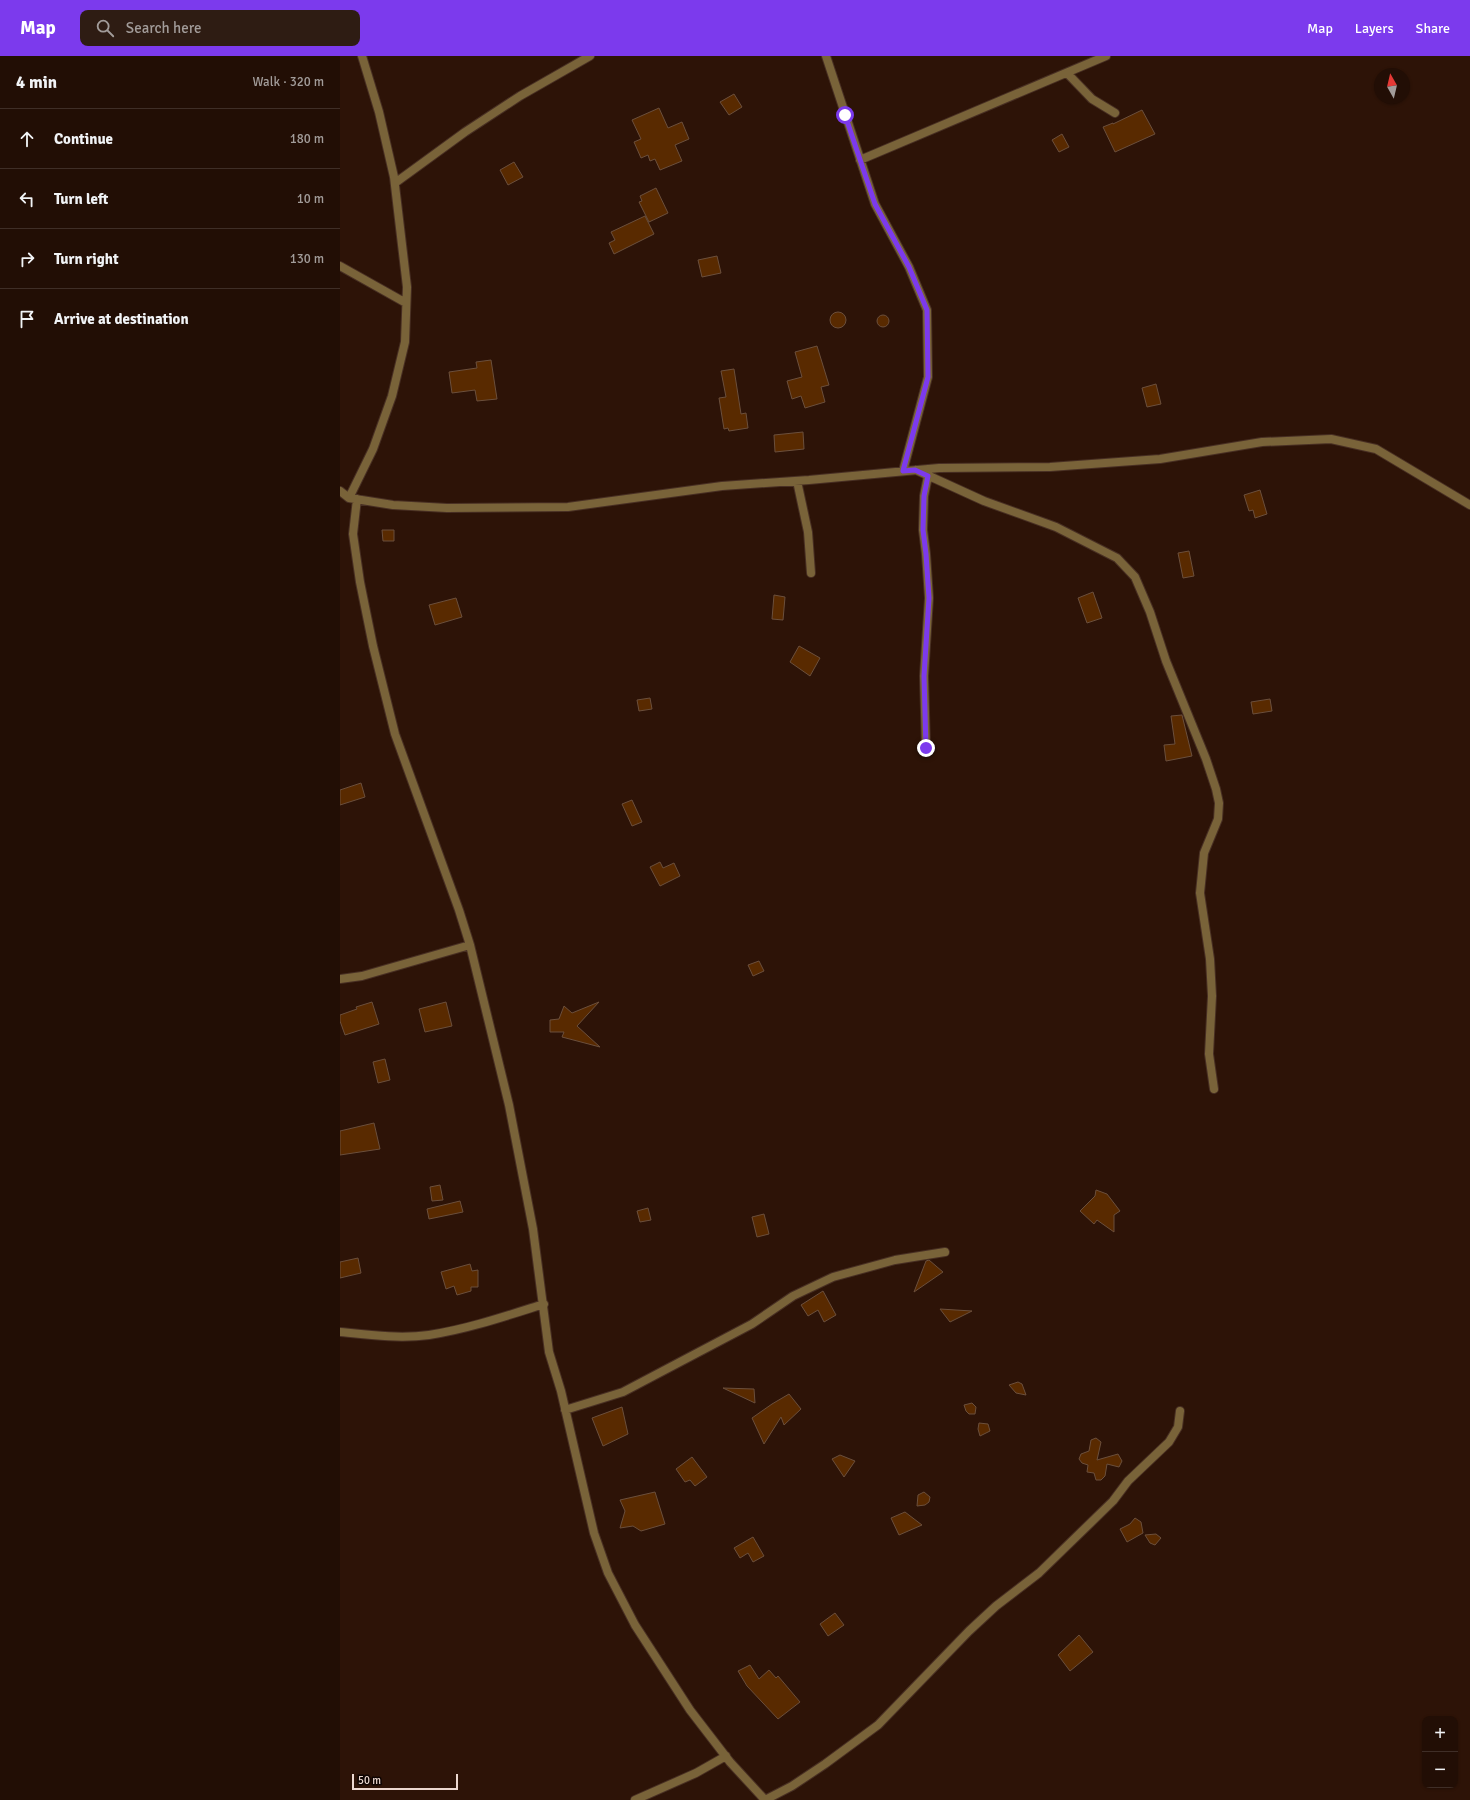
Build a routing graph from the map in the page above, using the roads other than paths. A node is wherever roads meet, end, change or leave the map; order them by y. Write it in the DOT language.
graph roads {
  1 [pos="362,56"];
  2 [pos="590,56"];
  3 [pos="826,56"];
  4 [pos="1106,56"];
  5 [pos="1067,73"];
  6 [pos="1114,113"];
  7 [pos="860,160"];
  8 [pos="395,183"];
  9 [pos="340,266"];
  10 [pos="406,303"];
  11 [pos="915,470"];
  12 [pos="903,471"];
  13 [pos="928,476"];
  14 [pos="797,481"];
  15 [pos="340,491"];
  16 [pos="353,498"];
  17 [pos="1470,505"];
  18 [pos="812,573"];
  19 [pos="926,748"];
  20 [pos="470,945"];
  21 [pos="340,979"];
  22 [pos="1214,1089"];
  23 [pos="945,1252"];
  24 [pos="544,1304"];
  25 [pos="340,1332"];
  26 [pos="565,1410"];
  27 [pos="1180,1411"];
  28 [pos="726,1756"];
  29 [pos="635,1800"];
  30 [pos="765,1800"];
  1 -- 8 [label="street"];
  2 -- 8 [label="street"];
  3 -- 7 [label="street"];
  4 -- 5 [label="street"];
  5 -- 6 [label="street"];
  5 -- 7 [label="street"];
  7 -- 12 [label="street"];
  8 -- 10 [label="street"];
  9 -- 10 [label="street"];
  10 -- 16 [label="street"];
  11 -- 12 [label="street"];
  11 -- 13 [label="street"];
  11 -- 17 [label="street"];
  12 -- 14 [label="street"];
  13 -- 19 [label="street"];
  13 -- 22 [label="street"];
  14 -- 16 [label="street"];
  14 -- 18 [label="street"];
  15 -- 16 [label="street"];
  16 -- 20 [label="street"];
  20 -- 21 [label="street"];
  20 -- 24 [label="street"];
  23 -- 26 [label="street"];
  24 -- 25 [label="street"];
  24 -- 26 [label="street"];
  26 -- 28 [label="street"];
  27 -- 30 [label="street"];
  28 -- 29 [label="street"];
  28 -- 30 [label="street"];
}
